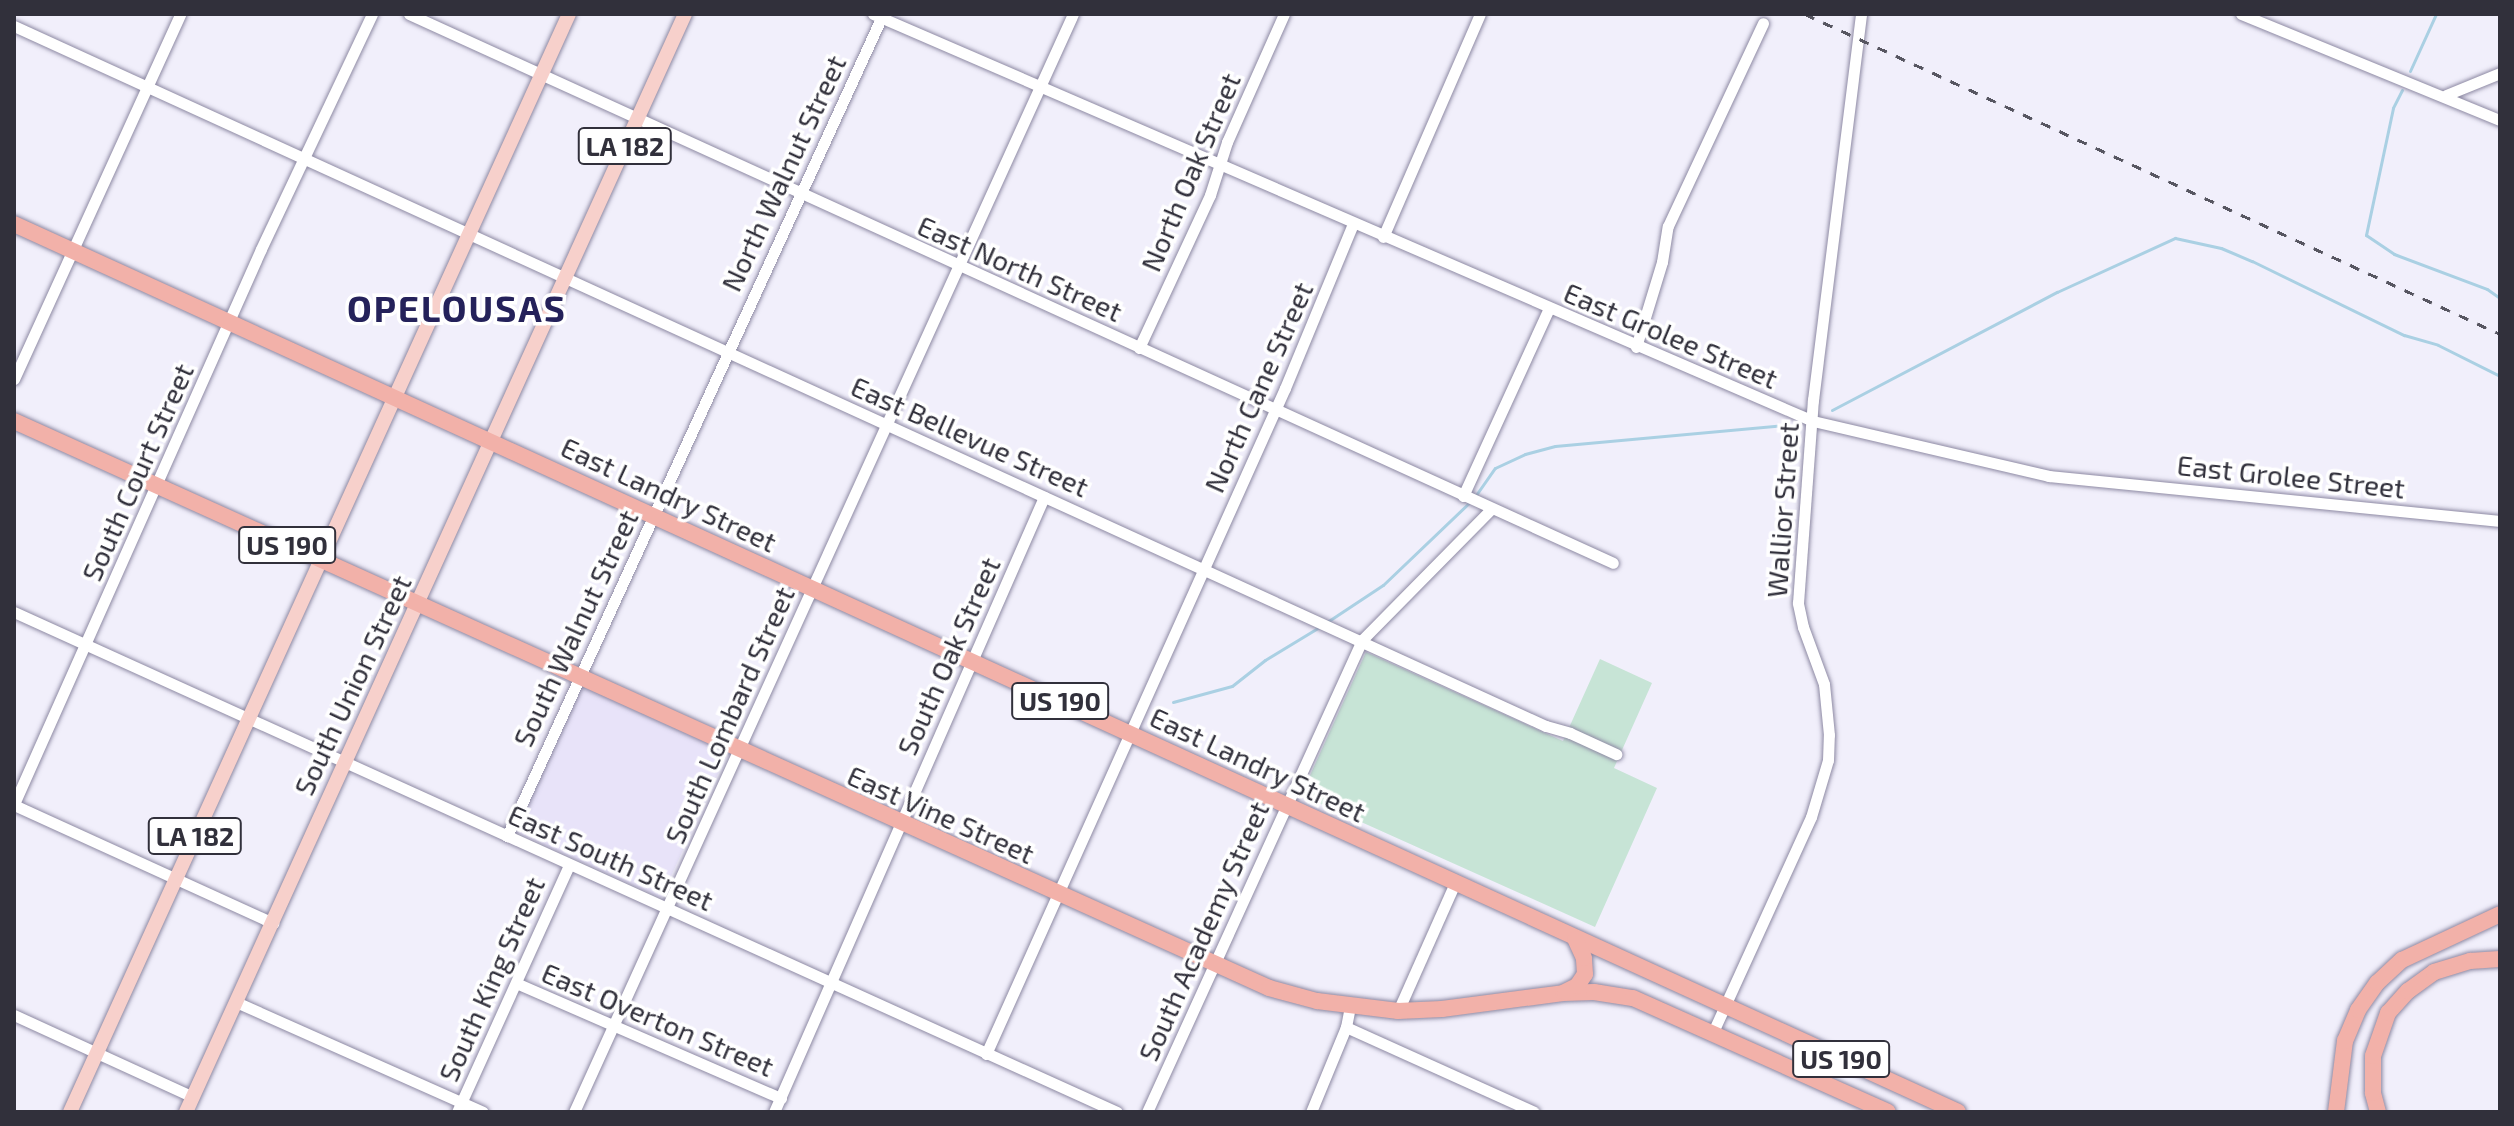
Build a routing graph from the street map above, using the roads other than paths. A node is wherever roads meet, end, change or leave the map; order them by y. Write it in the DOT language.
graph roads {
  1 [pos="180,14"];
  2 [pos="372,14"];
  3 [pos="409,14"];
  4 [pos="569,14"];
  5 [pos="685,14"];
  6 [pos="1073,14"];
  7 [pos="1284,14"];
  8 [pos="1480,14"];
  9 [pos="1861,14"];
  10 [pos="2241,14"];
  11 [pos="879,15"];
  12 [pos="1763,23"];
  13 [pos="16,27"];
  14 [pos="2500,73"];
  15 [pos="541,74"];
  16 [pos="146,87"];
  17 [pos="1039,88"];
  18 [pos="2446,95"];
  19 [pos="637,119"];
  20 [pos="2500,120"];
  21 [pos="304,161"];
  22 [pos="1220,166"];
  23 [pos="800,194"];
  24 [pos="14,224"];
  25 [pos="1353,224"];
  26 [pos="468,234"];
  27 [pos="1383,237"];
  28 [pos="74,249"];
  29 [pos="958,266"];
  30 [pos="565,279"];
  31 [pos="1548,310"];
  32 [pos="231,322"];
  33 [pos="1636,347"];
  34 [pos="1139,348"];
  35 [pos="728,353"];
  36 [pos="14,379"];
  37 [pos="394,398"];
  38 [pos="1275,410"];
  39 [pos="14,421"];
  40 [pos="1813,421"];
  41 [pos="886,425"];
  42 [pos="492,441"];
  43 [pos="157,486"];
  44 [pos="1044,497"];
  45 [pos="1469,499"];
  46 [pos="1491,509"];
  47 [pos="653,515"];
  48 [pos="2500,521"];
  49 [pos="320,559"];
  50 [pos="1613,563"];
  51 [pos="1205,568"];
  52 [pos="812,589"];
  53 [pos="418,603"];
  54 [pos="14,612"];
  55 [pos="1362,640"];
  56 [pos="85,645"];
  57 [pos="970,661"];
  58 [pos="579,677"];
  59 [pos="248,718"];
  60 [pos="1130,733"];
  61 [pos="739,750"];
  62 [pos="1616,754"];
  63 [pos="345,763"];
  64 [pos="14,804"];
  65 [pos="1287,805"];
  66 [pos="900,823"];
  67 [pos="507,836"];
  68 [pos="569,865"];
  69 [pos="175,878"];
  70 [pos="1455,883"];
  71 [pos="1056,894"];
  72 [pos="667,909"];
  73 [pos="2500,914"];
  74 [pos="273,923"];
  75 [pos="1575,939"];
  76 [pos="2500,959"];
  77 [pos="1214,966"];
  78 [pos="516,983"];
  79 [pos="831,983"];
  80 [pos="1563,993"];
  81 [pos="236,1002"];
  82 [pos="1725,1005"];
  83 [pos="1350,1006"];
  84 [pos="1398,1011"];
  85 [pos="14,1015"];
  86 [pos="613,1025"];
  87 [pos="1346,1027"];
  88 [pos="1713,1032"];
  89 [pos="96,1053"];
  90 [pos="986,1054"];
  91 [pos="193,1097"];
  92 [pos="460,1107"];
  93 [pos="779,1108"];
  94 [pos="70,1112"];
  95 [pos="186,1112"];
  96 [pos="483,1112"];
  97 [pos="574,1112"];
  98 [pos="1117,1112"];
  99 [pos="1147,1112"];
  100 [pos="1311,1112"];
  101 [pos="1534,1112"];
  102 [pos="1888,1112"];
  103 [pos="1958,1112"];
  104 [pos="2334,1112"];
  105 [pos="2378,1112"];
  1 -- 16 [label="street"];
  2 -- 21 [label="street, South Court Street"];
  3 -- 15 [label="street, East North Street"];
  4 -- 15 [label="main road, LA 182"];
  5 -- 19 [label="main road, LA 182"];
  6 -- 17 [label="street, South Lombard Street"];
  7 -- 22 [label="street, North Oak Street"];
  8 -- 27 [label="street"];
  9 -- 40 [label="street, Wallior Street"];
  10 -- 18 [label="street"];
  11 -- 17 [label="street, East Grolee Street"];
  11 -- 23 [label="street, North Walnut Street"];
  12 -- 33 [label="street"];
  13 -- 16 [label="street, East Bellevue Street"];
  14 -- 18 [label="street"];
  15 -- 19 [label="street, East North Street"];
  15 -- 26 [label="main road, LA 182"];
  16 -- 21 [label="street, East Bellevue Street"];
  16 -- 28 [label="street"];
  17 -- 22 [label="street, East Grolee Street"];
  17 -- 29 [label="street, South Lombard Street"];
  18 -- 20 [label="street"];
  19 -- 23 [label="street, East North Street"];
  19 -- 30 [label="main road, LA 182"];
  21 -- 26 [label="street, East Bellevue Street"];
  21 -- 32 [label="street, South Court Street"];
  22 -- 25 [label="street, East Grolee Street"];
  22 -- 34 [label="street, North Oak Street"];
  23 -- 29 [label="street, East North Street"];
  23 -- 35 [label="street, North Walnut Street"];
  24 -- 28 [label="highway, US 190"];
  25 -- 27 [label="street, East Grolee Street"];
  25 -- 38 [label="street, North Cane Street"];
  26 -- 30 [label="street, East Bellevue Street"];
  26 -- 37 [label="main road, LA 182"];
  27 -- 31 [label="street, East Grolee Street"];
  28 -- 32 [label="highway, US 190"];
  28 -- 36 [label="street"];
  29 -- 34 [label="street, East North Street"];
  29 -- 41 [label="street, South Lombard Street"];
  30 -- 35 [label="street, East Bellevue Street"];
  30 -- 42 [label="main road, South Union Street / LA 182"];
  31 -- 33 [label="street, East Grolee Street"];
  31 -- 45 [label="street"];
  32 -- 37 [label="highway, East Landry Street / US 190"];
  32 -- 43 [label="street, South Court Street"];
  33 -- 40 [label="street, East Grolee Street"];
  34 -- 38 [label="street, East North Street"];
  35 -- 41 [label="street, East Bellevue Street"];
  35 -- 47 [label="street, South Walnut Street"];
  37 -- 42 [label="highway, East Landry Street / US 190"];
  37 -- 49 [label="main road, LA 182"];
  38 -- 45 [label="street, East North Street"];
  38 -- 51 [label="street, North Cane Street"];
  39 -- 43 [label="highway, US 190"];
  40 -- 48 [label="street, East Grolee Street"];
  40 -- 82 [label="street, Wallior Street"];
  41 -- 44 [label="street, East Bellevue Street"];
  41 -- 52 [label="street, South Lombard Street"];
  42 -- 47 [label="highway, East Landry Street / US 190"];
  42 -- 53 [label="main road, South Union Street / LA 182"];
  43 -- 49 [label="highway, East Vine Street / US 190"];
  43 -- 56 [label="street, South Court Street"];
  44 -- 51 [label="street, East Bellevue Street"];
  44 -- 57 [label="street, South Oak Street"];
  45 -- 46 [label="street, East North Street"];
  46 -- 50 [label="street, East North Street"];
  46 -- 55 [label="street"];
  47 -- 52 [label="highway, East Landry Street / US 190"];
  47 -- 58 [label="street, South Walnut Street"];
  49 -- 53 [label="highway, East Vine Street / US 190"];
  49 -- 59 [label="main road, LA 182"];
  51 -- 55 [label="street, East Bellevue Street"];
  51 -- 60 [label="street, North Cane Street"];
  52 -- 57 [label="highway, East Landry Street / US 190"];
  52 -- 61 [label="street, South Lombard Street"];
  53 -- 58 [label="highway, East Vine Street / US 190"];
  53 -- 63 [label="main road, South Union Street / LA 182"];
  54 -- 56 [label="street, East South Street"];
  55 -- 62 [label="street, East Bellevue Street"];
  55 -- 65 [label="street, South Academy Street"];
  56 -- 59 [label="street, East South Street"];
  56 -- 64 [label="street, South Court Street"];
  57 -- 60 [label="highway, East Landry Street / US 190"];
  57 -- 66 [label="street, South Oak Street"];
  58 -- 61 [label="highway, East Vine Street / US 190"];
  58 -- 67 [label="street, South Walnut Street"];
  59 -- 63 [label="street, East South Street"];
  59 -- 69 [label="main road, LA 182"];
  60 -- 65 [label="highway, East Landry Street / US 190"];
  60 -- 71 [label="street, North Cane Street"];
  61 -- 66 [label="highway, East Vine Street / US 190"];
  61 -- 72 [label="street, South Lombard Street"];
  63 -- 67 [label="street, East South Street"];
  63 -- 74 [label="main road, South Union Street / LA 182"];
  64 -- 69 [label="street"];
  65 -- 70 [label="highway, East Landry Street / US 190"];
  65 -- 77 [label="street, South Academy Street"];
  66 -- 71 [label="highway, East Vine Street / US 190"];
  66 -- 79 [label="street, South Oak Street"];
  67 -- 68 [label="street, East South Street"];
  68 -- 72 [label="street, East South Street"];
  68 -- 78 [label="street, South King Street"];
  69 -- 74 [label="street"];
  69 -- 89 [label="main road, LA 182"];
  70 -- 75 [label="highway, East Landry Street / US 190"];
  70 -- 84 [label="street"];
  71 -- 77 [label="highway, East Vine Street / US 190"];
  71 -- 90 [label="street, North Cane Street"];
  72 -- 79 [label="street, East South Street"];
  72 -- 86 [label="street, South Lombard Street"];
  73 -- 104 [label="highway"];
  74 -- 81 [label="main road, South Union Street / LA 182"];
  75 -- 80 [label="highway"];
  75 -- 82 [label="highway, East Landry Street / US 190"];
  76 -- 105 [label="highway"];
  77 -- 83 [label="highway, East Vine Street / US 190"];
  77 -- 99 [label="street, South Academy Street"];
  78 -- 86 [label="street, East Overton Street"];
  78 -- 92 [label="street, South King Street"];
  79 -- 90 [label="street, East South Street"];
  79 -- 93 [label="street, South Oak Street"];
  80 -- 84 [label="highway, East Vine Street / US 190"];
  80 -- 88 [label="highway, East Vine Street / US 190"];
  81 -- 91 [label="main road, South Union Street / LA 182"];
  81 -- 92 [label="street"];
  82 -- 88 [label="street, Wallior Street"];
  82 -- 103 [label="highway, East Landry Street / US 190"];
  83 -- 84 [label="highway, East Vine Street / US 190"];
  83 -- 87 [label="street"];
  85 -- 89 [label="street"];
  86 -- 93 [label="street, East Overton Street"];
  86 -- 97 [label="street, South Lombard Street"];
  87 -- 100 [label="street"];
  87 -- 101 [label="street"];
  88 -- 102 [label="highway, East Vine Street / US 190"];
  89 -- 91 [label="street"];
  89 -- 94 [label="main road, LA 182"];
  90 -- 98 [label="street, East South Street"];
  91 -- 95 [label="main road, South Union Street / LA 182"];
  92 -- 96 [label="street"];
}
